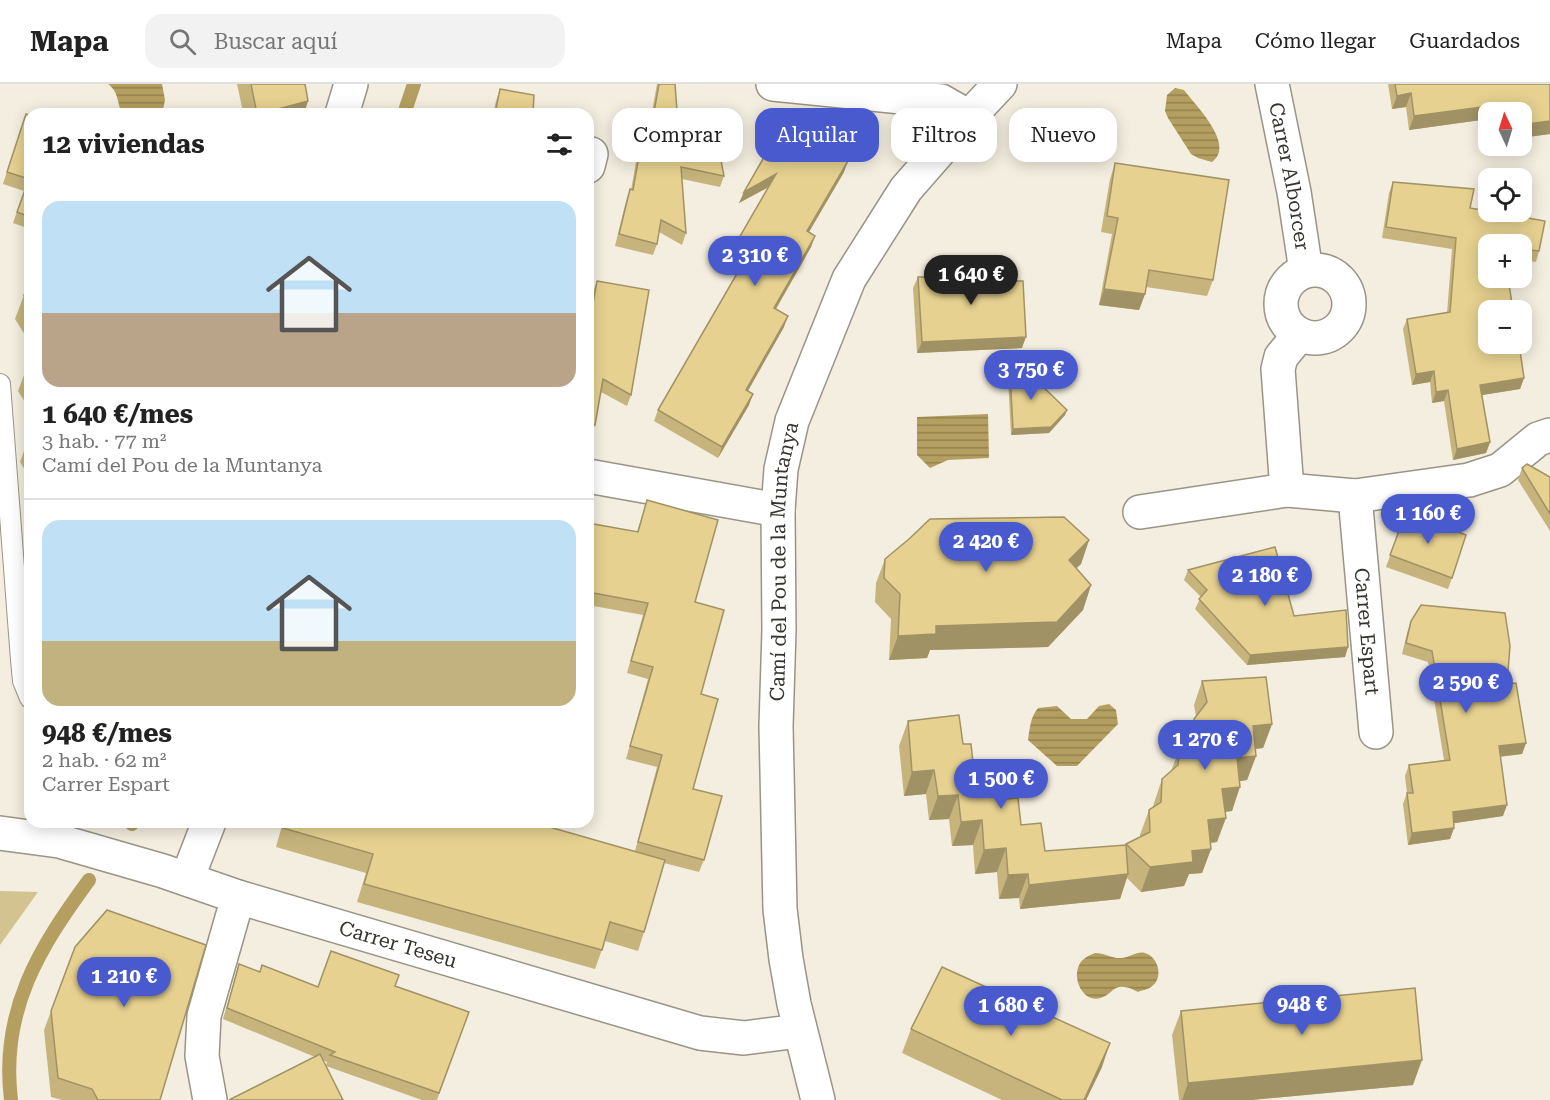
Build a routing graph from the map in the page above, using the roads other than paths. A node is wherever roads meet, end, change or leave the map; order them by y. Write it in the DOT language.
graph roads {
  1 [pos="351,84"];
  2 [pos="773,84"];
  3 [pos="1000,84"];
  4 [pos="1272,84"];
  5 [pos="344,108"];
  6 [pos="953,108"];
  7 [pos="977,108"];
  8 [pos="930,162"];
  9 [pos="1306,271"];
  10 [pos="1299,334"];
  11 [pos="0,384"];
  12 [pos="1550,435"];
  13 [pos="594,477"];
  14 [pos="1287,490"];
  15 [pos="1355,496"];
  16 [pos="778,510"];
  17 [pos="1140,512"];
  18 [pos="24,683"];
  19 [pos="1376,732"];
  20 [pos="205,828"];
  21 [pos="0,833"];
  22 [pos="175,875"];
  23 [pos="238,897"];
  24 [pos="800,1030"];
  25 [pos="210,1100"];
  26 [pos="818,1100"];
  1 -- 5 [label="street"];
  2 -- 6 [label="street"];
  3 -- 7 [label="street, Camí del Pou de la Muntanya"];
  4 -- 9 [label="street, Carrer Alborcer"];
  8 -- 16 [label="street, Camí del Pou de la Muntanya"];
  9 -- 10 [label="street"];
  9 -- 10 [label="street"];
  10 -- 14 [label="street"];
  11 -- 18 [label="lane"];
  12 -- 15 [label="street"];
  13 -- 16 [label="street"];
  14 -- 15 [label="street"];
  14 -- 17 [label="street"];
  15 -- 19 [label="street, Carrer Espart"];
  16 -- 24 [label="street, Camí del Pou de la Muntanya"];
  20 -- 22 [label="street"];
  21 -- 22 [label="street, Carrer Teseu"];
  22 -- 23 [label="street, Carrer Teseu"];
  23 -- 24 [label="street, Carrer Teseu"];
  23 -- 25 [label="street"];
  24 -- 26 [label="street, Camí del Pou de la Muntanya"];
}
